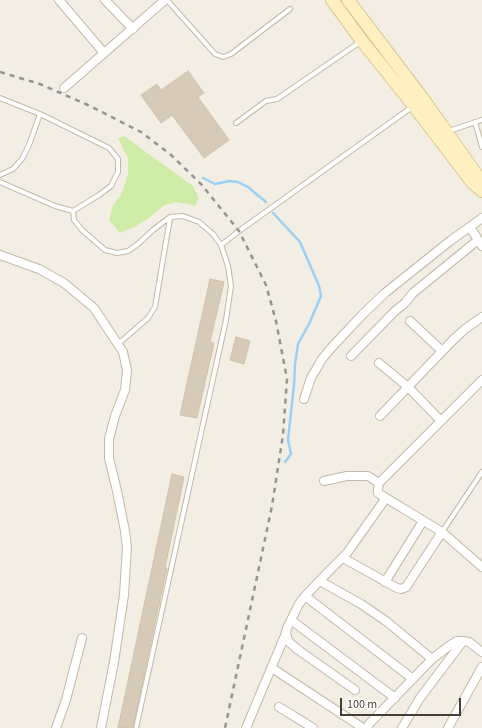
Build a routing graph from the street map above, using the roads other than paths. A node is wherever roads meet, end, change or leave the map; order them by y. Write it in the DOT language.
graph roads {
  1 [pos="59,0"];
  2 [pos="105,0"];
  3 [pos="166,0"];
  4 [pos="332,0"];
  5 [pos="354,6"];
  6 [pos="290,9"];
  7 [pos="133,29"];
  8 [pos="362,41"];
  9 [pos="104,53"];
  10 [pos="64,88"];
  11 [pos="0,98"];
  12 [pos="418,102"];
  13 [pos="40,114"];
  14 [pos="482,120"];
  15 [pos="475,122"];
  16 [pos="236,123"];
  17 [pos="446,132"];
  18 [pos="482,147"];
  19 [pos="0,175"];
  20 [pos="0,182"];
  21 [pos="482,183"];
  22 [pos="482,191"];
  23 [pos="72,211"];
  24 [pos="170,217"];
  25 [pos="482,218"];
  26 [pos="470,228"];
  27 [pos="480,243"];
  28 [pos="221,245"];
  29 [pos="0,255"];
  30 [pos="482,317"];
  31 [pos="410,321"];
  32 [pos="118,344"];
  33 [pos="442,351"];
  34 [pos="351,356"];
  35 [pos="379,364"];
  36 [pos="482,380"];
  37 [pos="408,387"];
  38 [pos="304,399"];
  39 [pos="380,416"];
  40 [pos="441,421"];
  41 [pos="482,472"];
  42 [pos="324,481"];
  43 [pos="379,483"];
  44 [pos="386,498"];
  45 [pos="423,521"];
  46 [pos="442,532"];
  47 [pos="343,558"];
  48 [pos="482,567"];
  49 [pos="320,580"];
  50 [pos="385,582"];
  51 [pos="305,596"];
  52 [pos="291,620"];
  53 [pos="286,634"];
  54 [pos="82,638"];
  55 [pos="463,641"];
  56 [pos="482,652"];
  57 [pos="432,660"];
  58 [pos="482,667"];
  59 [pos="272,668"];
  60 [pos="413,679"];
  61 [pos="355,690"];
  62 [pos="395,698"];
  63 [pos="279,707"];
  64 [pos="56,728"];
  65 [pos="101,728"];
  66 [pos="136,728"];
  67 [pos="246,728"];
  68 [pos="313,728"];
  69 [pos="363,728"];
  70 [pos="367,728"];
  71 [pos="402,728"];
  72 [pos="448,728"];
  1 -- 9 [label="street"];
  2 -- 7 [label="street"];
  3 -- 6 [label="lane"];
  3 -- 7 [label="street"];
  4 -- 8 [label="main road"];
  5 -- 12 [label="main road"];
  7 -- 9 [label="street"];
  8 -- 12 [label="main road"];
  8 -- 16 [label="lane"];
  9 -- 10 [label="street"];
  11 -- 13 [label="lane"];
  12 -- 17 [label="main road"];
  12 -- 22 [label="main road"];
  12 -- 28 [label="lane"];
  13 -- 19 [label="lane"];
  13 -- 23 [label="lane"];
  14 -- 15 [label="lane"];
  15 -- 17 [label="lane"];
  15 -- 18 [label="lane"];
  17 -- 21 [label="main road"];
  20 -- 23 [label="lane"];
  23 -- 24 [label="lane"];
  24 -- 28 [label="lane"];
  24 -- 32 [label="lane"];
  25 -- 26 [label="street"];
  26 -- 27 [label="street"];
  26 -- 38 [label="street"];
  27 -- 34 [label="street"];
  28 -- 66 [label="lane"];
  29 -- 32 [label="street"];
  30 -- 33 [label="street"];
  31 -- 33 [label="street"];
  32 -- 65 [label="street"];
  33 -- 37 [label="street"];
  35 -- 37 [label="street"];
  36 -- 40 [label="street"];
  37 -- 39 [label="street"];
  37 -- 40 [label="street"];
  40 -- 43 [label="street"];
  41 -- 46 [label="lane"];
  42 -- 43 [label="street"];
  43 -- 44 [label="street"];
  44 -- 45 [label="street"];
  44 -- 47 [label="street"];
  45 -- 46 [label="street"];
  45 -- 50 [label="street"];
  46 -- 48 [label="street"];
  46 -- 50 [label="street"];
  47 -- 49 [label="street"];
  47 -- 50 [label="street"];
  49 -- 51 [label="street"];
  49 -- 57 [label="street"];
  51 -- 52 [label="street"];
  51 -- 60 [label="street"];
  52 -- 53 [label="street"];
  52 -- 62 [label="street"];
  53 -- 59 [label="street"];
  53 -- 61 [label="street"];
  54 -- 64 [label="street"];
  55 -- 56 [label="street"];
  55 -- 57 [label="street"];
  55 -- 71 [label="street"];
  57 -- 60 [label="street"];
  58 -- 72 [label="street"];
  59 -- 67 [label="street"];
  59 -- 69 [label="street"];
  60 -- 62 [label="street"];
  62 -- 70 [label="street"];
  63 -- 68 [label="street"];
}
